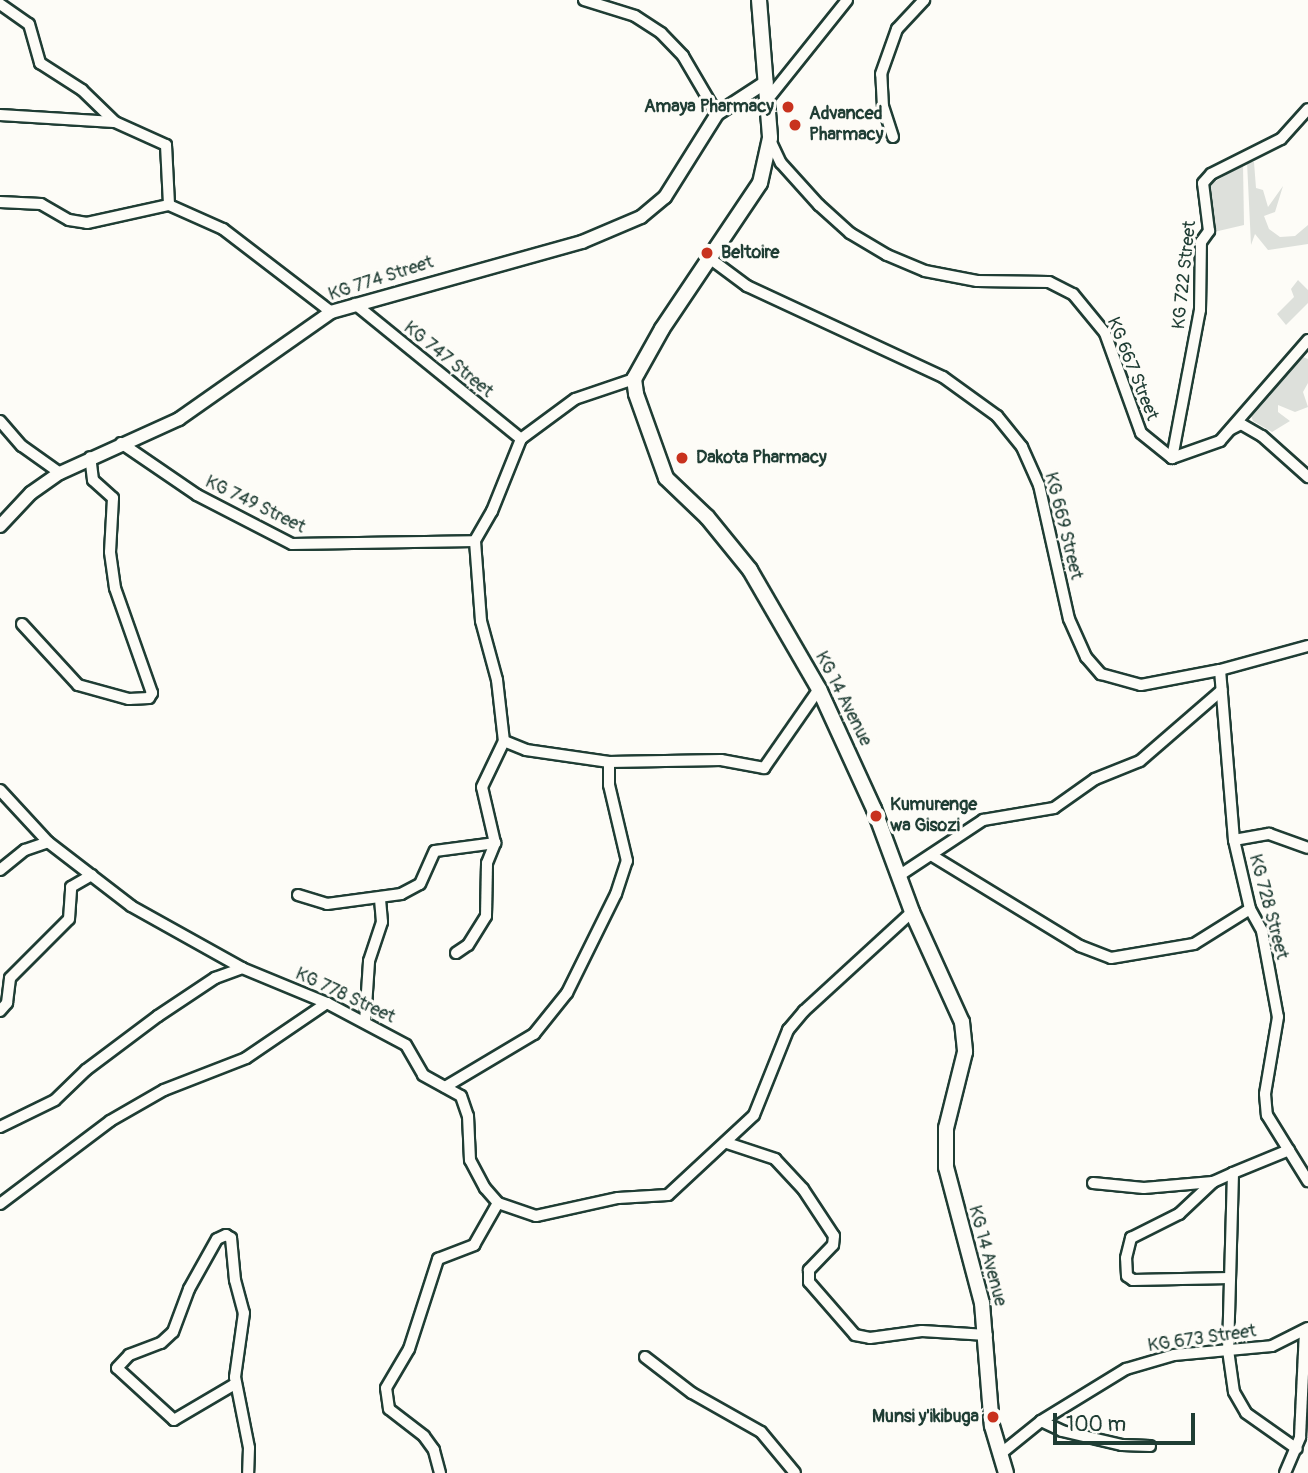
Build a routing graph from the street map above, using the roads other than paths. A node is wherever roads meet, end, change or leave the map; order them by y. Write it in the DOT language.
graph roads {
  1 [pos="584,0"];
  2 [pos="759,0"];
  3 [pos="847,0"];
  4 [pos="924,0"];
  5 [pos="0,4"];
  6 [pos="766,82"];
  7 [pos="767,100"];
  8 [pos="1308,109"];
  9 [pos="717,114"];
  10 [pos="0,115"];
  11 [pos="114,122"];
  12 [pos="770,138"];
  13 [pos="893,138"];
  14 [pos="0,202"];
  15 [pos="169,205"];
  16 [pos="712,260"];
  17 [pos="355,304"];
  18 [pos="331,312"];
  19 [pos="1308,340"];
  20 [pos="634,379"];
  21 [pos="0,421"];
  22 [pos="521,439"];
  23 [pos="1220,441"];
  24 [pos="121,443"];
  25 [pos="90,457"];
  26 [pos="1172,458"];
  27 [pos="60,473"];
  28 [pos="1308,477"];
  29 [pos="0,526"];
  30 [pos="475,541"];
  31 [pos="22,624"];
  32 [pos="1308,646"];
  33 [pos="1220,670"];
  34 [pos="819,689"];
  35 [pos="1222,690"];
  36 [pos="504,741"];
  37 [pos="609,762"];
  38 [pos="0,790"];
  39 [pos="10,802"];
  40 [pos="0,807"];
  41 [pos="1234,840"];
  42 [pos="48,842"];
  43 [pos="495,843"];
  44 [pos="1308,848"];
  45 [pos="931,855"];
  46 [pos="0,870"];
  47 [pos="92,875"];
  48 [pos="900,875"];
  49 [pos="298,895"];
  50 [pos="380,898"];
  51 [pos="1250,909"];
  52 [pos="912,912"];
  53 [pos="456,953"];
  54 [pos="242,968"];
  55 [pos="327,1003"];
  56 [pos="0,1011"];
  57 [pos="365,1022"];
  58 [pos="445,1087"];
  59 [pos="0,1127"];
  60 [pos="727,1143"];
  61 [pos="1289,1150"];
  62 [pos="1234,1173"];
  63 [pos="1308,1181"];
  64 [pos="1213,1182"];
  65 [pos="1093,1183"];
  66 [pos="498,1203"];
  67 [pos="0,1204"];
  68 [pos="1230,1278"];
  69 [pos="1306,1329"];
  70 [pos="987,1335"];
  71 [pos="1228,1350"];
  72 [pos="645,1357"];
  73 [pos="235,1384"];
  74 [pos="1041,1420"];
  75 [pos="1150,1446"];
  76 [pos="1297,1449"];
  77 [pos="999,1455"];
  78 [pos="248,1473"];
  79 [pos="440,1473"];
  80 [pos="796,1473"];
  81 [pos="1006,1473"];
  82 [pos="1285,1473"];
  1 -- 9 [label="street"];
  2 -- 6 [label="main road"];
  3 -- 7 [label="street"];
  4 -- 13 [label="street"];
  5 -- 11 [label="street"];
  6 -- 7 [label="main road"];
  6 -- 9 [label="street, KG 774 Street"];
  7 -- 12 [label="main road"];
  8 -- 26 [label="street, KG 722 Street"];
  9 -- 17 [label="street, KG 774 Street"];
  10 -- 11 [label="street"];
  11 -- 15 [label="street"];
  12 -- 16 [label="main road"];
  12 -- 26 [label="street, KG 667 Street"];
  14 -- 15 [label="street"];
  15 -- 18 [label="street"];
  16 -- 20 [label="main road"];
  16 -- 33 [label="street, KG 669 Street"];
  17 -- 18 [label="street, KG 774 Street"];
  17 -- 22 [label="street, KG 747 Street"];
  18 -- 24 [label="street, KG 774 Street"];
  19 -- 23 [label="street"];
  20 -- 22 [label="street"];
  20 -- 34 [label="main road, KG 14 Avenue"];
  21 -- 27 [label="street"];
  22 -- 30 [label="street"];
  23 -- 26 [label="street"];
  23 -- 28 [label="street"];
  24 -- 25 [label="street, KG 774 Street"];
  24 -- 30 [label="street, KG 749 Street"];
  25 -- 27 [label="street, KG 774 Street"];
  25 -- 31 [label="street"];
  27 -- 29 [label="street, KG 774 Street"];
  30 -- 36 [label="street"];
  32 -- 33 [label="street, KG 669 Street"];
  33 -- 35 [label="street, KG 728 Street"];
  34 -- 37 [label="street"];
  34 -- 48 [label="main road, KG 14 Avenue"];
  35 -- 41 [label="street, KG 728 Street"];
  35 -- 45 [label="street"];
  36 -- 37 [label="street"];
  36 -- 43 [label="street"];
  37 -- 58 [label="street"];
  38 -- 39 [label="street, KG 778 Street"];
  39 -- 40 [label="street"];
  39 -- 42 [label="street, KG 778 Street"];
  41 -- 44 [label="street"];
  41 -- 51 [label="street, KG 728 Street"];
  42 -- 46 [label="street"];
  42 -- 47 [label="street, KG 778 Street"];
  43 -- 50 [label="street"];
  43 -- 53 [label="street"];
  45 -- 48 [label="street"];
  45 -- 51 [label="street"];
  47 -- 54 [label="street, KG 778 Street"];
  47 -- 56 [label="street"];
  48 -- 52 [label="main road, KG 14 Avenue"];
  49 -- 50 [label="street"];
  50 -- 57 [label="street"];
  51 -- 61 [label="street, KG 728 Street"];
  52 -- 60 [label="street"];
  52 -- 70 [label="main road, KG 14 Avenue"];
  54 -- 55 [label="street, KG 778 Street"];
  54 -- 59 [label="street"];
  55 -- 57 [label="street, KG 778 Street"];
  55 -- 67 [label="street"];
  57 -- 58 [label="street, KG 778 Street"];
  58 -- 66 [label="street, KG 778 Street"];
  60 -- 66 [label="street"];
  60 -- 70 [label="street"];
  61 -- 62 [label="street"];
  61 -- 63 [label="street, KG 728 Street"];
  62 -- 64 [label="street"];
  62 -- 68 [label="street"];
  64 -- 65 [label="street"];
  64 -- 68 [label="street"];
  66 -- 79 [label="street"];
  68 -- 71 [label="street"];
  69 -- 71 [label="street, KG 673 Street"];
  69 -- 76 [label="street"];
  70 -- 77 [label="main road, KG 14 Avenue"];
  71 -- 74 [label="street, KG 673 Street"];
  71 -- 76 [label="street"];
  72 -- 80 [label="street"];
  73 -- 73 [label="street"];
  73 -- 78 [label="street"];
  74 -- 75 [label="street"];
  74 -- 77 [label="street, KG 673 Street"];
  76 -- 82 [label="street"];
  77 -- 81 [label="main road, KG 14 Avenue"];
}
